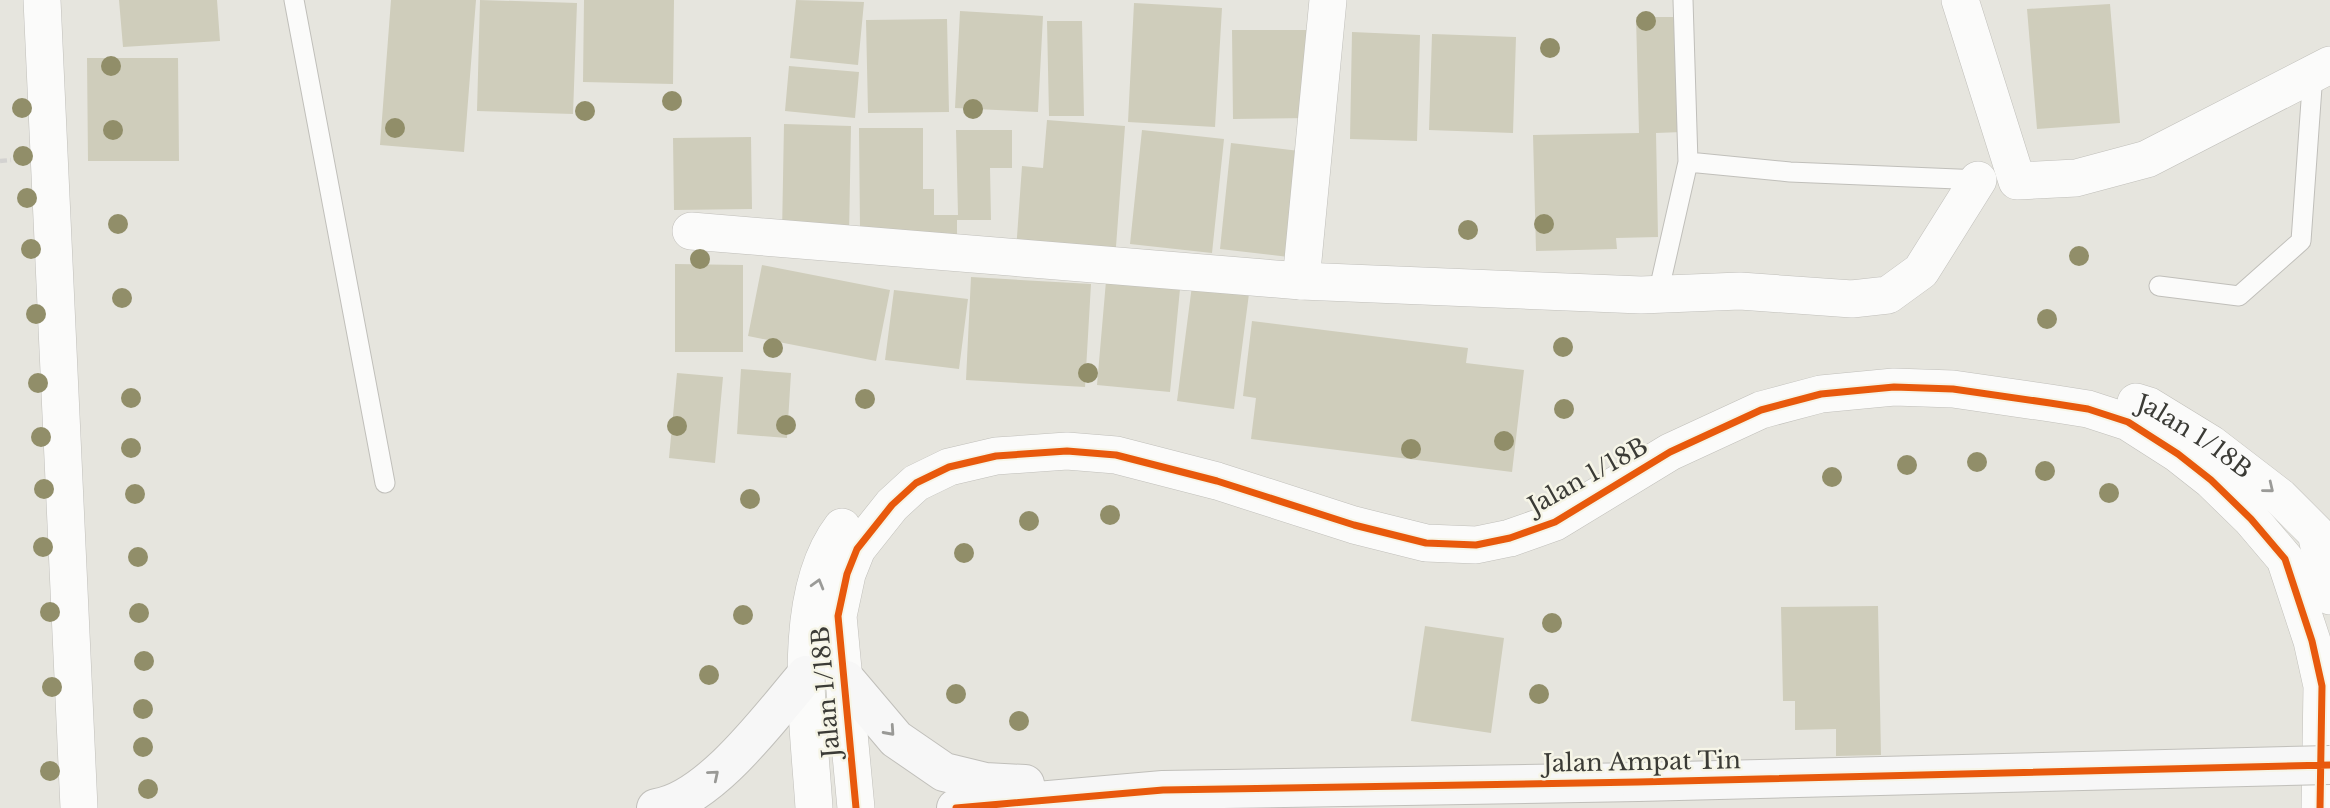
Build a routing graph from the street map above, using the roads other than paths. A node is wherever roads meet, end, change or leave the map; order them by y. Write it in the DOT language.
graph roads {
  1 [pos="43,0"];
  2 [pos="294,0"];
  3 [pos="1328,0"];
  4 [pos="1683,0"];
  5 [pos="1960,0"];
  6 [pos="2322,69"];
  7 [pos="1688,162"];
  8 [pos="1978,180"];
  9 [pos="2017,181"];
  10 [pos="691,232"];
  11 [pos="1301,281"];
  12 [pos="2159,286"];
  13 [pos="1658,294"];
  14 [pos="385,483"];
  15 [pos="2323,526"];
  16 [pos="2285,559"];
  17 [pos="2330,596"];
  18 [pos="806,675"];
  19 [pos="846,680"];
  20 [pos="2330,765"];
  21 [pos="1638,782"];
  22 [pos="1163,790"];
  23 [pos="79,808"];
  24 [pos="656,808"];
  25 [pos="814,808"];
  26 [pos="856,808"];
  27 [pos="956,808"];
  28 [pos="1477,808"];
  29 [pos="2320,808"];
  1 -- 23 [label="street"];
  2 -- 14 [label="lane"];
  3 -- 11 [label="street"];
  4 -- 7 [label="lane"];
  5 -- 9 [label="street"];
  6 -- 9 [label="street"];
  6 -- 12 [label="lane"];
  7 -- 8 [label="lane"];
  7 -- 13 [label="lane"];
  8 -- 9 [label="lane"];
  8 -- 13 [label="street"];
  10 -- 11 [label="street"];
  11 -- 13 [label="street"];
  15 -- 16 [label="street"];
  15 -- 17 [label="street"];
  18 -- 15 [label="street, Jalan 1/18B, one-way"];
  16 -- 19 [label="street, Jalan 1/18B"];
  16 -- 29 [label="street, Jalan 1/18B"];
  24 -- 18 [label="street, one-way"];
  18 -- 25 [label="street, Jalan 1/18B"];
  19 -- 22 [label="street, one-way"];
  19 -- 26 [label="street, Jalan 1/18B"];
  20 -- 21 [label="street, Jalan Ampat Tin, bridge"];
  21 -- 22 [label="street, Jalan Ampat Tin"];
  21 -- 28 [label="street, Jalan Ampat Tin"];
  22 -- 27 [label="street, Jalan Ampat Tin"];
}
